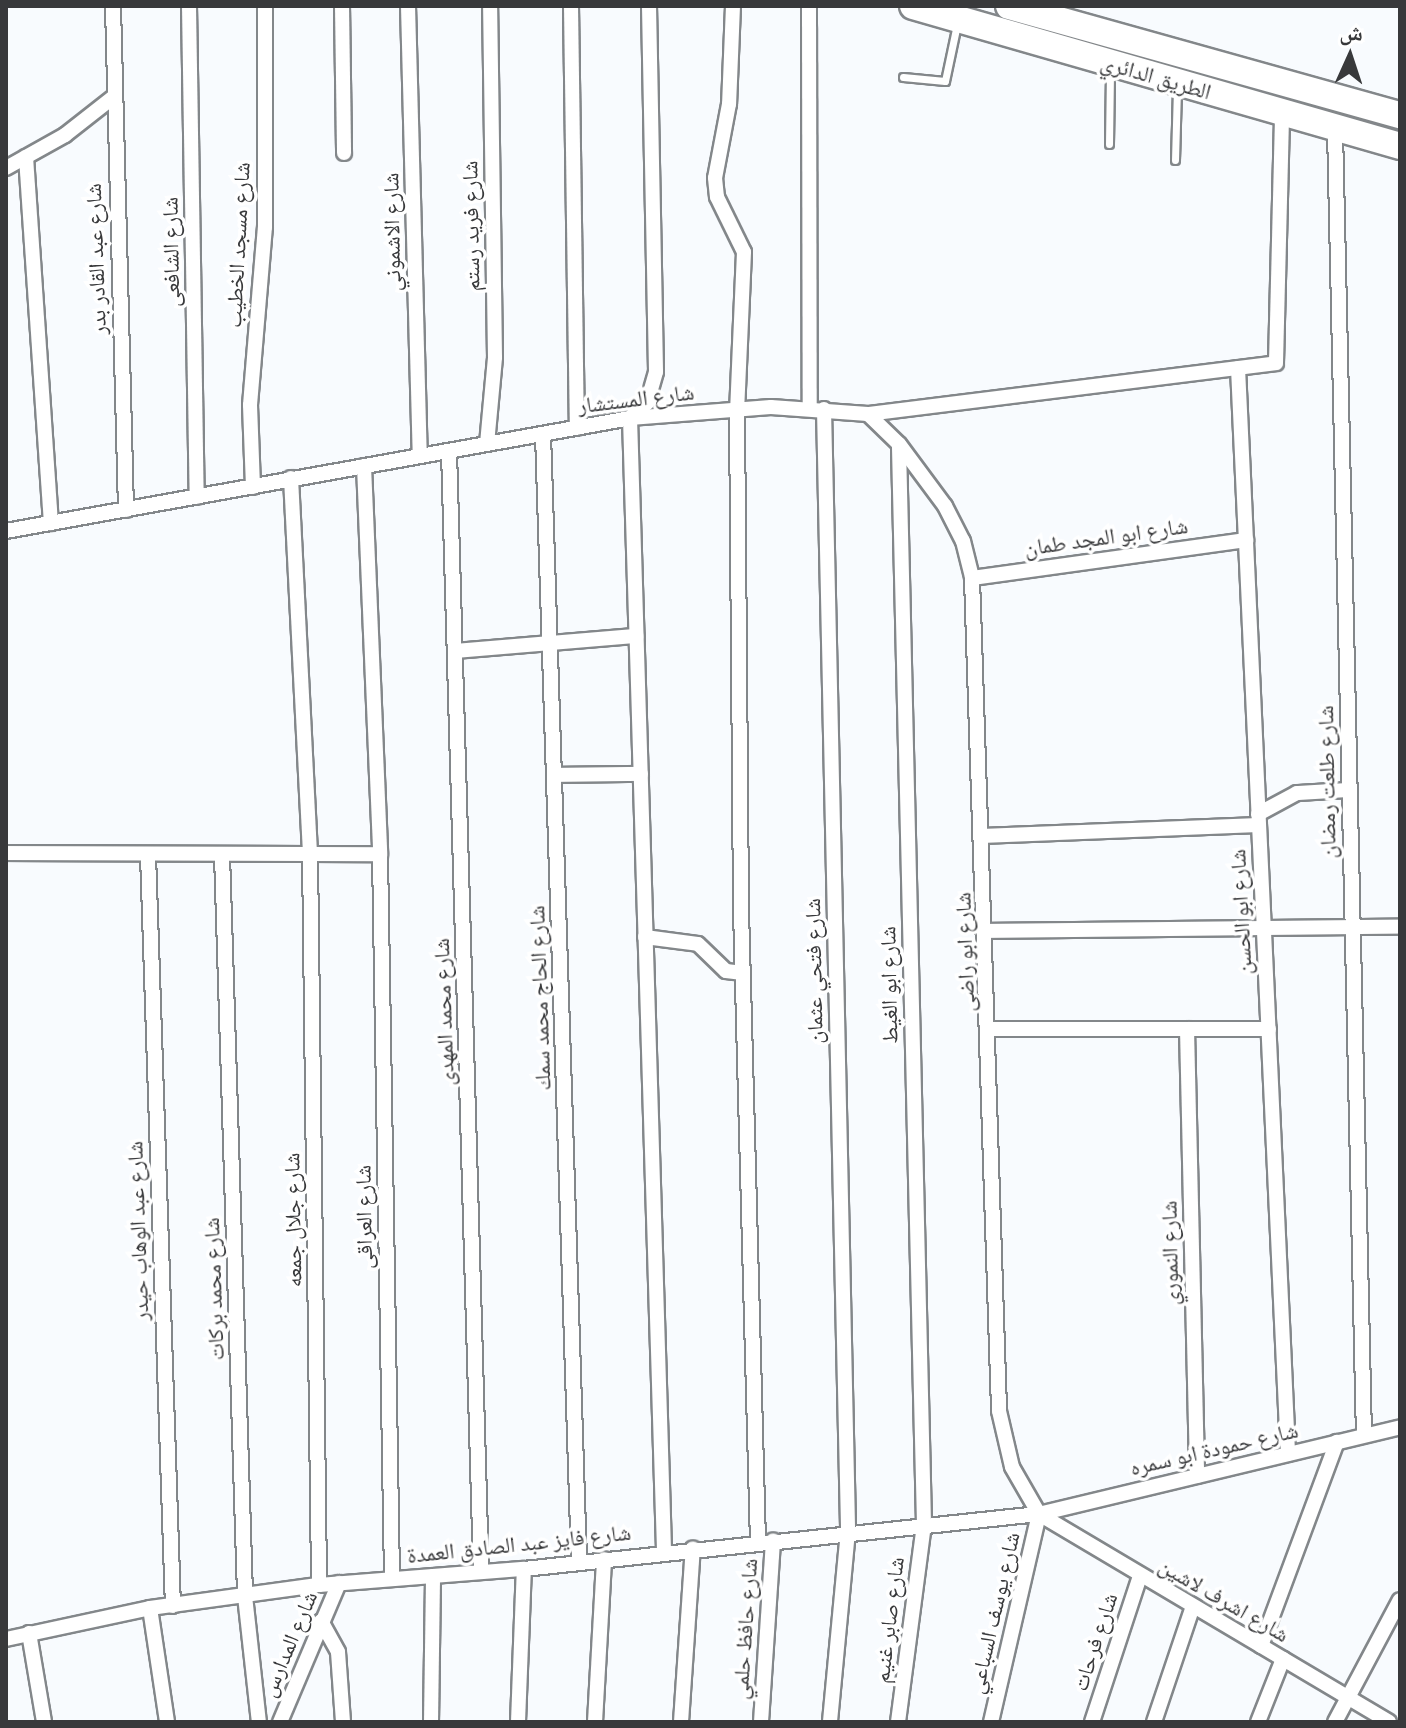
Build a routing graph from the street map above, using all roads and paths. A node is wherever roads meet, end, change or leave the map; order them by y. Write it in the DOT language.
graph roads {
  1 [pos="113,6"];
  2 [pos="189,6"];
  3 [pos="265,6"];
  4 [pos="342,6"];
  5 [pos="408,6"];
  6 [pos="490,6"];
  7 [pos="571,6"];
  8 [pos="649,6"];
  9 [pos="733,6"];
  10 [pos="809,6"];
  11 [pos="913,6"];
  12 [pos="1009,6"];
  13 [pos="960,12"];
  14 [pos="1111,63"];
  15 [pos="903,77"];
  16 [pos="1178,83"];
  17 [pos="112,98"];
  18 [pos="1282,114"];
  19 [pos="1400,115"];
  20 [pos="1335,129"];
  21 [pos="1109,144"];
  22 [pos="1400,146"];
  23 [pos="344,153"];
  24 [pos="26,157"];
  25 [pos="1175,160"];
  26 [pos="6,168"];
  27 [pos="1238,368"];
  28 [pos="817,408"];
  29 [pos="737,410"];
  30 [pos="868,414"];
  31 [pos="630,418"];
  32 [pos="577,428"];
  33 [pos="543,434"];
  34 [pos="487,444"];
  35 [pos="899,444"];
  36 [pos="449,451"];
  37 [pos="420,456"];
  38 [pos="364,466"];
  39 [pos="291,478"];
  40 [pos="253,487"];
  41 [pos="197,497"];
  42 [pos="126,510"];
  43 [pos="51,523"];
  44 [pos="6,531"];
  45 [pos="1246,540"];
  46 [pos="972,578"];
  47 [pos="636,636"];
  48 [pos="552,643"];
  49 [pos="456,651"];
  50 [pos="641,774"];
  51 [pos="555,775"];
  52 [pos="1349,790"];
  53 [pos="1258,820"];
  54 [pos="982,836"];
  55 [pos="6,853"];
  56 [pos="148,854"];
  57 [pos="222,854"];
  58 [pos="310,854"];
  59 [pos="380,854"];
  60 [pos="1352,927"];
  61 [pos="1400,927"];
  62 [pos="1264,928"];
  63 [pos="986,931"];
  64 [pos="645,937"];
  65 [pos="743,973"];
  66 [pos="990,1029"];
  67 [pos="1187,1029"];
  68 [pos="1269,1029"];
  69 [pos="1400,1427"];
  70 [pos="1364,1435"];
  71 [pos="1337,1442"];
  72 [pos="1288,1454"];
  73 [pos="1197,1476"];
  74 [pos="1039,1514"];
  75 [pos="924,1524"];
  76 [pos="848,1531"];
  77 [pos="765,1540"];
  78 [pos="693,1548"];
  79 [pos="664,1552"];
  80 [pos="604,1559"];
  81 [pos="579,1561"];
  82 [pos="524,1569"];
  83 [pos="481,1572"];
  84 [pos="433,1576"];
  85 [pos="1140,1576"];
  86 [pos="392,1579"];
  87 [pos="339,1583"];
  88 [pos="319,1585"];
  89 [pos="245,1596"];
  90 [pos="1400,1600"];
  91 [pos="173,1606"];
  92 [pos="1193,1606"];
  93 [pos="150,1608"];
  94 [pos="321,1621"];
  95 [pos="29,1633"];
  96 [pos="6,1639"];
  97 [pos="1261,1646"];
  98 [pos="1283,1659"];
  99 [pos="1346,1697"];
  100 [pos="44,1722"];
  101 [pos="167,1722"];
  102 [pos="259,1722"];
  103 [pos="280,1722"];
  104 [pos="343,1722"];
  105 [pos="431,1722"];
  106 [pos="518,1722"];
  107 [pos="595,1722"];
  108 [pos="681,1722"];
  109 [pos="761,1722"];
  110 [pos="830,1722"];
  111 [pos="898,1722"];
  112 [pos="991,1722"];
  113 [pos="1092,1722"];
  114 [pos="1154,1722"];
  115 [pos="1258,1722"];
  116 [pos="1335,1722"];
  117 [pos="1389,1722"];
  1 -- 17 [label="street, شارع عبد القادر بدر"];
  2 -- 41 [label="street, شارع الشافعى"];
  3 -- 40 [label="street, شارع مسجد الخطيب"];
  4 -- 23 [label="street"];
  5 -- 37 [label="street, شارع الاشموني"];
  6 -- 34 [label="street, شارع فريد رستم"];
  7 -- 32 [label="street"];
  8 -- 31 [label="street"];
  9 -- 29 [label="street, شارع حافظ حلمي"];
  10 -- 28 [label="street, شارع فتحي عثمان"];
  11 -- 13 [label="highway, الطريق الدائري"];
  12 -- 19 [label="highway, الطريق الدائري"];
  13 -- 14 [label="highway, الطريق الدائري"];
  13 -- 15 [label="lane"];
  14 -- 16 [label="highway, الطريق الدائري"];
  14 -- 21 [label="lane"];
  16 -- 18 [label="highway, الطريق الدائري"];
  16 -- 25 [label="lane"];
  17 -- 24 [label="street"];
  17 -- 42 [label="street, شارع عبد القادر بدر"];
  18 -- 20 [label="highway, الطريق الدائري"];
  18 -- 27 [label="street, شارع المستشار"];
  20 -- 22 [label="highway, الطريق الدائري"];
  20 -- 52 [label="street, شارع طلعت رمضان"];
  24 -- 26 [label="street"];
  24 -- 43 [label="street"];
  27 -- 30 [label="street, شارع المستشار"];
  27 -- 45 [label="street, شارع ابو الحسن"];
  28 -- 29 [label="street, شارع المستشار"];
  28 -- 30 [label="street, شارع المستشار"];
  28 -- 76 [label="street, شارع فتحي عثمان"];
  29 -- 31 [label="street, شارع المستشار"];
  29 -- 65 [label="street, شارع حافظ حلمي"];
  30 -- 35 [label="street, شارع ابو راضى"];
  31 -- 32 [label="street, شارع المستشار"];
  31 -- 47 [label="street"];
  32 -- 33 [label="street, شارع المستشار"];
  33 -- 34 [label="street, شارع المستشار"];
  33 -- 48 [label="street, شارع الحاج محمد سمك"];
  34 -- 36 [label="street, شارع المستشار"];
  35 -- 46 [label="street, شارع ابو راضى"];
  35 -- 75 [label="street, شارع ابو الغيط"];
  36 -- 37 [label="street, شارع المستشار"];
  36 -- 49 [label="street, شارع محمد المهدى"];
  37 -- 38 [label="street, شارع المستشار"];
  38 -- 39 [label="street, شارع المستشار"];
  38 -- 59 [label="street, شارع العراقى"];
  39 -- 40 [label="street, شارع المستشار"];
  39 -- 58 [label="street, شارع جلال جمعه"];
  40 -- 41 [label="street, شارع المستشار"];
  41 -- 42 [label="street, شارع المستشار"];
  42 -- 43 [label="street, شارع المستشار"];
  43 -- 44 [label="street, شارع المستشار"];
  45 -- 46 [label="street, شارع ابو المجد طمان"];
  45 -- 53 [label="street, شارع ابو الحسن"];
  46 -- 54 [label="street, شارع ابو راضى"];
  47 -- 48 [label="street"];
  47 -- 50 [label="street"];
  48 -- 49 [label="street"];
  48 -- 51 [label="street, شارع الحاج محمد سمك"];
  49 -- 83 [label="street, شارع محمد المهدى"];
  50 -- 51 [label="street"];
  50 -- 64 [label="street"];
  51 -- 81 [label="street, شارع الحاج محمد سمك"];
  52 -- 53 [label="street"];
  52 -- 60 [label="street, شارع طلعت رمضان"];
  53 -- 54 [label="street"];
  53 -- 62 [label="street, شارع ابو الحسن"];
  54 -- 63 [label="street, شارع ابو راضى"];
  55 -- 56 [label="street"];
  56 -- 57 [label="street"];
  56 -- 91 [label="street, شارع عبد الوهاب حيدر"];
  57 -- 58 [label="street"];
  57 -- 89 [label="street, شارع محمد بركات"];
  58 -- 59 [label="street"];
  58 -- 88 [label="street, شارع جلال جمعه"];
  59 -- 86 [label="street, شارع العراقى"];
  60 -- 61 [label="street"];
  60 -- 62 [label="street"];
  60 -- 70 [label="street, شارع طلعت رمضان"];
  62 -- 63 [label="street"];
  62 -- 68 [label="street, شارع ابو الحسن"];
  63 -- 66 [label="street, شارع ابو راضى"];
  64 -- 65 [label="street"];
  64 -- 79 [label="street"];
  65 -- 77 [label="street, شارع حافظ حلمي"];
  66 -- 67 [label="street"];
  66 -- 74 [label="street, شارع ابو راضى"];
  67 -- 68 [label="street"];
  67 -- 73 [label="street, شارع النموري"];
  68 -- 72 [label="street, شارع ابو الحسن"];
  69 -- 70 [label="street, شارع حمودة ابو سمره"];
  70 -- 71 [label="street, شارع حمودة ابو سمره"];
  71 -- 72 [label="street, شارع حمودة ابو سمره"];
  71 -- 97 [label="street"];
  72 -- 73 [label="street, شارع حمودة ابو سمره"];
  73 -- 74 [label="street, شارع حمودة ابو سمره"];
  74 -- 75 [label="street, شارع فايز عبد الصادق العمدة"];
  74 -- 85 [label="street, شارع اشرف لاشين"];
  74 -- 112 [label="street, شارع يوسف السباعي"];
  75 -- 76 [label="street, شارع فايز عبد الصادق العمدة"];
  75 -- 111 [label="street, شارع صابر غنيم"];
  76 -- 77 [label="street, شارع فايز عبد الصادق العمدة"];
  76 -- 110 [label="street, شارع فتحي عثمان"];
  77 -- 78 [label="street, شارع فايز عبد الصادق العمدة"];
  77 -- 109 [label="street, شارع حافظ حلمي"];
  78 -- 79 [label="street, شارع فايز عبد الصادق العمدة"];
  78 -- 108 [label="street"];
  79 -- 80 [label="street, شارع فايز عبد الصادق العمدة"];
  80 -- 81 [label="street, شارع فايز عبد الصادق العمدة"];
  80 -- 107 [label="street"];
  81 -- 82 [label="street, شارع فايز عبد الصادق العمدة"];
  82 -- 83 [label="street, شارع فايز عبد الصادق العمدة"];
  82 -- 106 [label="street"];
  83 -- 84 [label="street, شارع فايز عبد الصادق العمدة"];
  84 -- 86 [label="street, شارع فايز عبد الصادق العمدة"];
  84 -- 105 [label="street"];
  85 -- 92 [label="street, شارع اشرف لاشين"];
  85 -- 113 [label="street, شارع فرحات"];
  86 -- 87 [label="street, شارع فايز عبد الصادق العمدة"];
  87 -- 88 [label="street, شارع فايز عبد الصادق العمدة"];
  87 -- 94 [label="street, شارع المدارس"];
  88 -- 89 [label="street, شارع فايز عبد الصادق العمدة"];
  89 -- 91 [label="street, شارع فايز عبد الصادق العمدة"];
  89 -- 102 [label="street, شارع محمد بركات"];
  90 -- 99 [label="street"];
  91 -- 93 [label="street, شارع فايز عبد الصادق العمدة"];
  92 -- 97 [label="street, شارع اشرف لاشين"];
  92 -- 114 [label="street"];
  93 -- 95 [label="street, شارع فايز عبد الصادق العمدة"];
  93 -- 101 [label="street"];
  94 -- 103 [label="street, شارع المدارس"];
  94 -- 104 [label="street"];
  95 -- 96 [label="street, شارع فايز عبد الصادق العمدة"];
  95 -- 100 [label="street"];
  97 -- 98 [label="street, شارع اشرف لاشين"];
  98 -- 99 [label="street, شارع اشرف لاشين"];
  98 -- 115 [label="street"];
  99 -- 116 [label="street"];
  99 -- 117 [label="street, شارع اشرف لاشين"];
}
